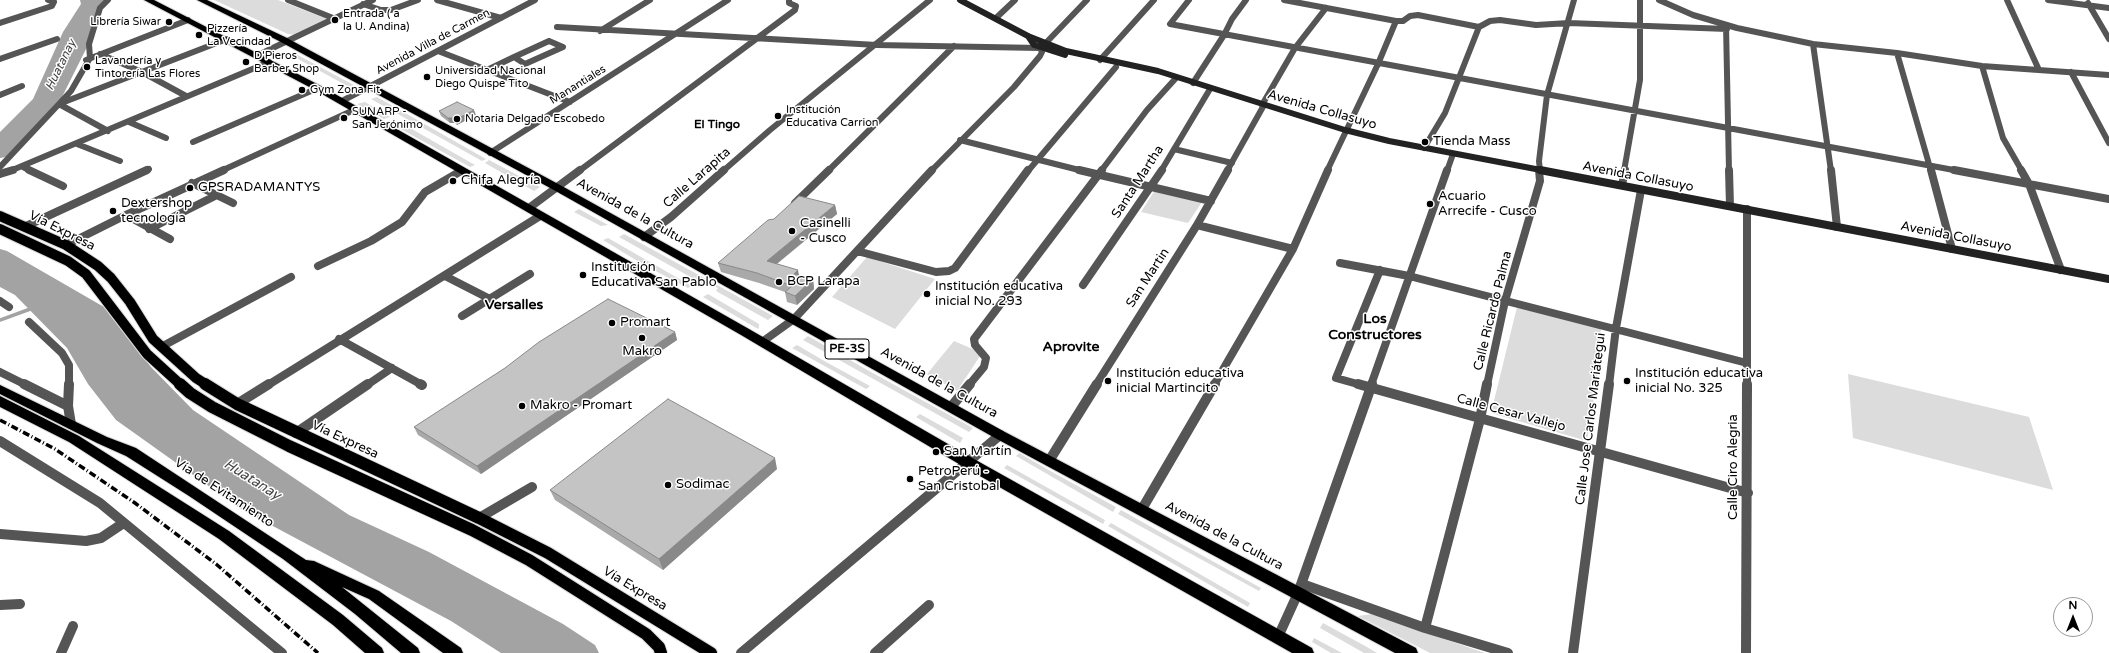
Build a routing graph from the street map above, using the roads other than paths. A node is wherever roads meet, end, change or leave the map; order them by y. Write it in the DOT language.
graph roads {
  1 [pos="48,0"];
  2 [pos="108,0"];
  3 [pos="148,0"];
  4 [pos="202,0"];
  5 [pos="288,0"];
  6 [pos="372,0"];
  7 [pos="418,0"];
  8 [pos="436,0"];
  9 [pos="534,0"];
  10 [pos="650,0"];
  11 [pos="728,0"];
  12 [pos="788,0"];
  13 [pos="930,0"];
  14 [pos="960,0"];
  15 [pos="1015,0"];
  16 [pos="1087,0"];
  17 [pos="1154,0"];
  18 [pos="1189,0"];
  19 [pos="1246,0"];
  20 [pos="1284,0"];
  21 [pos="1574,0"];
  22 [pos="1640,0"];
  23 [pos="1659,0"];
  24 [pos="2007,0"];
  25 [pos="2048,0"];
  26 [pos="2087,3"];
  27 [pos="363,4"];
  28 [pos="1326,8"];
  29 [pos="2109,8"];
  30 [pos="333,18"];
  31 [pos="501,18"];
  32 [pos="996,18"];
  33 [pos="188,20"];
  34 [pos="1396,21"];
  35 [pos="0,23"];
  36 [pos="1569,23"];
  37 [pos="1641,24"];
  38 [pos="557,27"];
  39 [pos="1479,27"];
  40 [pos="1727,27"];
  41 [pos="600,31"];
  42 [pos="678,34"];
  43 [pos="1224,35"];
  44 [pos="1028,36"];
  45 [pos="758,37"];
  46 [pos="57,39"];
  47 [pos="227,39"];
  48 [pos="2109,39"];
  49 [pos="286,42"];
  50 [pos="1045,42"];
  51 [pos="1813,44"];
  52 [pos="877,45"];
  53 [pos="954,46"];
  54 [pos="1040,48"];
  55 [pos="1295,48"];
  56 [pos="438,52"];
  57 [pos="1897,53"];
  58 [pos="100,54"];
  59 [pos="256,56"];
  60 [pos="514,57"];
  61 [pos="90,58"];
  62 [pos="0,59"];
  63 [pos="1100,60"];
  64 [pos="82,62"];
  65 [pos="269,62"];
  66 [pos="1109,63"];
  67 [pos="1378,64"];
  68 [pos="1982,66"];
  69 [pos="1116,67"];
  70 [pos="487,70"];
  71 [pos="2039,70"];
  72 [pos="142,72"];
  73 [pos="2071,72"];
  74 [pos="1168,75"];
  75 [pos="2109,75"];
  76 [pos="1176,78"];
  77 [pos="1460,79"];
  78 [pos="1193,83"];
  79 [pos="22,86"];
  80 [pos="370,87"];
  81 [pos="318,88"];
  82 [pos="1210,89"];
  83 [pos="0,95"];
  84 [pos="1547,95"];
  85 [pos="186,96"];
  86 [pos="342,101"];
  87 [pos="570,102"];
  88 [pos="60,104"];
  89 [pos="1263,105"];
  90 [pos="356,110"];
  91 [pos="1634,112"];
  92 [pos="129,122"];
  93 [pos="1729,128"];
  94 [pos="1345,130"];
  95 [pos="108,131"];
  96 [pos="166,138"];
  97 [pos="960,140"];
  98 [pos="193,142"];
  99 [pos="2109,142"];
  100 [pos="77,144"];
  101 [pos="1424,148"];
  102 [pos="1829,148"];
  103 [pos="1174,149"];
  104 [pos="490,153"];
  105 [pos="1453,154"];
  106 [pos="1036,160"];
  107 [pos="120,161"];
  108 [pos="1232,163"];
  109 [pos="1929,165"];
  110 [pos="0,167"];
  111 [pos="22,167"];
  112 [pos="149,170"];
  113 [pos="461,170"];
  114 [pos="1540,171"];
  115 [pos="0,174"];
  116 [pos="1100,174"];
  117 [pos="192,183"];
  118 [pos="2029,184"];
  119 [pos="1622,185"];
  120 [pos="63,186"];
  121 [pos="1152,186"];
  122 [pos="556,187"];
  123 [pos="1641,190"];
  124 [pos="217,195"];
  125 [pos="2109,199"];
  126 [pos="1211,201"];
  127 [pos="233,203"];
  128 [pos="1730,206"];
  129 [pos="529,208"];
  130 [pos="789,208"];
  131 [pos="1747,209"];
  132 [pos="126,215"];
  133 [pos="0,216"];
  134 [pos="540,216"];
  135 [pos="1197,225"];
  136 [pos="24,227"];
  137 [pos="1837,227"];
  138 [pos="0,229"];
  139 [pos="149,229"];
  140 [pos="644,237"];
  141 [pos="170,239"];
  142 [pos="66,245"];
  143 [pos="1293,249"];
  144 [pos="1952,249"];
  145 [pos="857,251"];
  146 [pos="1340,263"];
  147 [pos="318,266"];
  148 [pos="1380,270"];
  149 [pos="2061,270"];
  150 [pos="530,274"];
  151 [pos="445,276"];
  152 [pos="1409,276"];
  153 [pos="291,277"];
  154 [pos="2109,279"];
  155 [pos="1083,285"];
  156 [pos="490,299"];
  157 [pos="0,301"];
  158 [pos="1505,301"];
  159 [pos="9,307"];
  160 [pos="462,316"];
  161 [pos="794,319"];
  162 [pos="29,322"];
  163 [pos="1616,328"];
  164 [pos="339,339"];
  165 [pos="762,342"];
  166 [pos="161,347"];
  167 [pos="1747,364"];
  168 [pos="392,368"];
  169 [pos="0,372"];
  170 [pos="422,385"];
  171 [pos="1372,387"];
  172 [pos="0,389"];
  173 [pos="0,401"];
  174 [pos="237,404"];
  175 [pos="68,406"];
  176 [pos="951,407"];
  177 [pos="1480,419"];
  178 [pos="71,424"];
  179 [pos="296,433"];
  180 [pos="1000,435"];
  181 [pos="0,441"];
  182 [pos="1601,451"];
  183 [pos="1049,461"];
  184 [pos="969,463"];
  185 [pos="532,486"];
  186 [pos="1748,493"];
  187 [pos="1142,509"];
  188 [pos="480,518"];
  189 [pos="122,524"];
  190 [pos="0,534"];
  191 [pos="288,555"];
  192 [pos="1300,588"];
  193 [pos="20,604"];
  194 [pos="0,605"];
  195 [pos="929,605"];
  196 [pos="73,626"];
  197 [pos="1425,628"];
  198 [pos="1278,637"];
  199 [pos="61,653"];
  200 [pos="282,653"];
  201 [pos="376,653"];
  202 [pos="412,653"];
  203 [pos="455,653"];
  204 [pos="661,653"];
  205 [pos="711,653"];
  206 [pos="741,653"];
  207 [pos="875,653"];
  208 [pos="1306,653"];
  209 [pos="1410,653"];
  210 [pos="1508,653"];
  211 [pos="1573,653"];
  212 [pos="1746,653"];
  1 -- 35 [label="street"];
  2 -- 61 [label="street"];
  3 -- 33 [label="highway, PE-3S"];
  4 -- 49 [label="highway, Avenida de la Cultura / PE-3S"];
  5 -- 30 [label="street"];
  6 -- 27 [label="street"];
  7 -- 27 [label="street"];
  8 -- 31 [label="street"];
  9 -- 31 [label="street, Avenida Villa de Carmen"];
  10 -- 41 [label="street"];
  11 -- 42 [label="street, Manantiales"];
  12 -- 45 [label="street"];
  13 -- 52 [label="street, Calle Larapita"];
  14 -- 32 [label="street"];
  15 -- 32 [label="street"];
  16 -- 50 [label="street"];
  17 -- 63 [label="street"];
  18 -- 43 [label="street"];
  19 -- 43 [label="street"];
  20 -- 28 [label="street"];
  21 -- 36 [label="street, Calle Ricardo Palma"];
  22 -- 37 [label="street"];
  23 -- 40 [label="street"];
  24 -- 71 [label="street"];
  25 -- 26 [label="street"];
  26 -- 29 [label="street"];
  26 -- 48 [label="street"];
  27 -- 30 [label="street"];
  28 -- 34 [label="street"];
  28 -- 55 [label="street, San Martin"];
  30 -- 49 [label="street"];
  31 -- 56 [label="street, Avenida Villa de Carmen"];
  32 -- 44 [label="street"];
  33 -- 47 [label="highway, PE-3S"];
  33 -- 58 [label="street"];
  34 -- 39 [label="street"];
  34 -- 67 [label="street"];
  36 -- 37 [label="street"];
  36 -- 39 [label="street"];
  36 -- 84 [label="street, Calle Ricardo Palma"];
  37 -- 40 [label="street"];
  37 -- 91 [label="street"];
  38 -- 41 [label="street"];
  39 -- 77 [label="street"];
  40 -- 51 [label="street"];
  40 -- 93 [label="street"];
  41 -- 42 [label="street"];
  42 -- 45 [label="street"];
  42 -- 87 [label="street, Manantiales"];
  43 -- 55 [label="street"];
  43 -- 78 [label="street"];
  44 -- 50 [label="street, Avenida Collasuyo"];
  44 -- 54 [label="street"];
  45 -- 52 [label="street"];
  45 -- 122 [label="street"];
  46 -- 62 [label="street"];
  47 -- 59 [label="highway, PE-3S"];
  47 -- 72 [label="street"];
  49 -- 59 [label="street"];
  49 -- 80 [label="highway, Avenida de la Cultura / PE-3S"];
  50 -- 54 [label="street"];
  50 -- 63 [label="street, Avenida Collasuyo"];
  51 -- 57 [label="street"];
  51 -- 102 [label="street"];
  52 -- 53 [label="street"];
  52 -- 140 [label="street, Calle Larapita"];
  53 -- 54 [label="street"];
  53 -- 130 [label="street"];
  54 -- 66 [label="street, Avenida Collasuyo"];
  54 -- 97 [label="street"];
  55 -- 67 [label="street"];
  55 -- 89 [label="street, San Martin"];
  56 -- 70 [label="street"];
  56 -- 80 [label="street, Avenida Villa de Carmen"];
  57 -- 68 [label="street"];
  57 -- 109 [label="street"];
  58 -- 61 [label="street"];
  58 -- 72 [label="street"];
  59 -- 65 [label="highway, PE-3S"];
  60 -- 60 [label="street"];
  60 -- 70 [label="street"];
  61 -- 64 [label="street"];
  61 -- 88 [label="street"];
  63 -- 66 [label="street, Avenida Collasuyo"];
  65 -- 81 [label="highway, PE-3S"];
  65 -- 85 [label="street"];
  66 -- 69 [label="street, Avenida Collasuyo"];
  66 -- 74 [label="street, Avenida Collasuyo"];
  67 -- 77 [label="street"];
  67 -- 94 [label="street"];
  68 -- 71 [label="street"];
  68 -- 118 [label="street"];
  69 -- 74 [label="street, Avenida Collasuyo"];
  69 -- 106 [label="street"];
  70 -- 87 [label="street"];
  71 -- 73 [label="street"];
  72 -- 85 [label="street"];
  72 -- 88 [label="street"];
  73 -- 75 [label="street"];
  73 -- 99 [label="street"];
  74 -- 76 [label="street, Avenida Collasuyo"];
  76 -- 78 [label="street, Avenida Collasuyo"];
  76 -- 116 [label="street"];
  77 -- 84 [label="street"];
  77 -- 101 [label="street"];
  78 -- 82 [label="street, Avenida Collasuyo"];
  79 -- 83 [label="street"];
  80 -- 86 [label="street, Avenida Villa de Carmen"];
  80 -- 104 [label="highway, Avenida de la Cultura / PE-3S"];
  81 -- 86 [label="highway, PE-3S"];
  81 -- 98 [label="street"];
  82 -- 89 [label="street, Avenida Collasuyo"];
  82 -- 103 [label="street, Santa Martha"];
  84 -- 91 [label="street"];
  84 -- 114 [label="street, Calle Ricardo Palma"];
  85 -- 92 [label="street"];
  86 -- 90 [label="highway, PE-3S"];
  87 -- 104 [label="street, Manantiales"];
  88 -- 95 [label="street"];
  88 -- 110 [label="street"];
  89 -- 94 [label="street, Avenida Collasuyo"];
  89 -- 108 [label="street, San Martin"];
  90 -- 113 [label="highway, PE-3S"];
  90 -- 117 [label="street"];
  91 -- 93 [label="street"];
  91 -- 119 [label="street"];
  92 -- 95 [label="street"];
  92 -- 96 [label="street"];
  93 -- 102 [label="street"];
  93 -- 128 [label="street"];
  94 -- 101 [label="street, Avenida Collasuyo"];
  94 -- 143 [label="street"];
  95 -- 100 [label="street"];
  97 -- 106 [label="street"];
  97 -- 145 [label="street"];
  100 -- 107 [label="street"];
  100 -- 111 [label="street"];
  101 -- 105 [label="street, Avenida Collasuyo"];
  102 -- 109 [label="street"];
  102 -- 137 [label="street"];
  103 -- 108 [label="street"];
  103 -- 121 [label="street, Santa Martha"];
  104 -- 122 [label="highway, Avenida de la Cultura / PE-3S"];
  105 -- 114 [label="street, Avenida Collasuyo"];
  105 -- 152 [label="street"];
  106 -- 116 [label="street"];
  106 -- 145 [label="street"];
  108 -- 126 [label="street, San Martin"];
  109 -- 118 [label="street"];
  109 -- 144 [label="street"];
  111 -- 115 [label="street"];
  111 -- 120 [label="street"];
  112 -- 136 [label="street"];
  113 -- 129 [label="highway, PE-3S"];
  113 -- 147 [label="street"];
  114 -- 119 [label="street, Avenida Collasuyo"];
  114 -- 158 [label="street, Calle Ricardo Palma"];
  116 -- 121 [label="street"];
  116 -- 176 [label="street"];
  117 -- 124 [label="street"];
  117 -- 132 [label="street"];
  118 -- 125 [label="street"];
  118 -- 149 [label="street"];
  119 -- 123 [label="street, Avenida Collasuyo"];
  121 -- 126 [label="street"];
  121 -- 155 [label="street, Santa Martha"];
  122 -- 129 [label="street"];
  122 -- 140 [label="highway, Avenida de la Cultura / PE-3S"];
  123 -- 128 [label="street, Avenida Collasuyo"];
  123 -- 163 [label="street, Calle Jose Carlos Mariátegui"];
  124 -- 127 [label="street"];
  124 -- 139 [label="street"];
  126 -- 135 [label="street, San Martin"];
  128 -- 131 [label="street, Avenida Collasuyo"];
  129 -- 134 [label="highway, PE-3S"];
  131 -- 137 [label="street, Avenida Collasuyo"];
  131 -- 167 [label="street, Calle Ciro Alegria"];
  132 -- 139 [label="street"];
  132 -- 142 [label="street"];
  133 -- 136 [label="main road, Vía Expresa"];
  134 -- 151 [label="street"];
  134 -- 165 [label="highway, PE-3S"];
  135 -- 143 [label="street"];
  135 -- 183 [label="street, San Martin"];
  136 -- 142 [label="main road, Vía Expresa"];
  137 -- 144 [label="street, Avenida Collasuyo"];
  138 -- 204 [label="main road, Vía Expresa"];
  139 -- 141 [label="street"];
  140 -- 161 [label="highway, Avenida de la Cultura / PE-3S"];
  142 -- 166 [label="main road, Vía Expresa"];
  143 -- 187 [label="street"];
  144 -- 149 [label="street, Avenida Collasuyo"];
  145 -- 161 [label="street"];
  146 -- 148 [label="street"];
  148 -- 152 [label="street"];
  148 -- 171 [label="street, Calle Cesar Vallejo"];
  149 -- 154 [label="street, Avenida Collasuyo"];
  150 -- 156 [label="street"];
  151 -- 156 [label="street"];
  151 -- 164 [label="street"];
  152 -- 158 [label="street"];
  152 -- 171 [label="street"];
  153 -- 166 [label="street"];
  156 -- 160 [label="street"];
  157 -- 159 [label="street"];
  158 -- 163 [label="street"];
  158 -- 177 [label="street, Calle Ricardo Palma"];
  161 -- 165 [label="street"];
  161 -- 176 [label="highway, Avenida de la Cultura / PE-3S"];
  162 -- 175 [label="street"];
  163 -- 167 [label="street"];
  163 -- 182 [label="street, Calle Jose Carlos Mariátegui"];
  164 -- 168 [label="street"];
  164 -- 174 [label="street"];
  165 -- 184 [label="highway, PE-3S"];
  166 -- 174 [label="main road, Vía Expresa"];
  167 -- 186 [label="street, Calle Ciro Alegria"];
  168 -- 170 [label="street"];
  168 -- 179 [label="street"];
  169 -- 175 [label="street"];
  171 -- 177 [label="street, Calle Cesar Vallejo"];
  171 -- 192 [label="street"];
  172 -- 178 [label="highway, Vía de Evitamiento"];
  173 -- 201 [label="highway"];
  174 -- 179 [label="main road, Vía Expresa"];
  175 -- 178 [label="street"];
  176 -- 180 [label="highway, Avenida de la Cultura / PE-3S"];
  177 -- 182 [label="street, Calle Cesar Vallejo"];
  177 -- 197 [label="street, Calle Ricardo Palma"];
  178 -- 191 [label="highway, Vía de Evitamiento"];
  179 -- 188 [label="main road, Vía Expresa"];
  180 -- 183 [label="highway, Avenida de la Cultura / PE-3S"];
  180 -- 184 [label="street"];
  181 -- 189 [label="street"];
  182 -- 186 [label="street, Calle Cesar Vallejo"];
  182 -- 211 [label="street, Calle Jose Carlos Mariátegui"];
  183 -- 187 [label="highway, Avenida de la Cultura / PE-3S"];
  184 -- 198 [label="highway, PE-3S"];
  184 -- 206 [label="street"];
  185 -- 188 [label="street"];
  186 -- 212 [label="street, Calle Ciro Alegria"];
  187 -- 192 [label="highway, Avenida de la Cultura / PE-3S"];
  188 -- 205 [label="main road, Vía Expresa"];
  189 -- 190 [label="street"];
  189 -- 200 [label="street"];
  191 -- 202 [label="highway, Vía de Evitamiento"];
  191 -- 203 [label="highway"];
  192 -- 197 [label="street"];
  192 -- 198 [label="street"];
  192 -- 209 [label="highway, Avenida de la Cultura / PE-3S"];
  193 -- 194 [label="street"];
  195 -- 207 [label="street"];
  196 -- 199 [label="street"];
  197 -- 210 [label="street"];
  198 -- 208 [label="highway, PE-3S"];
}
